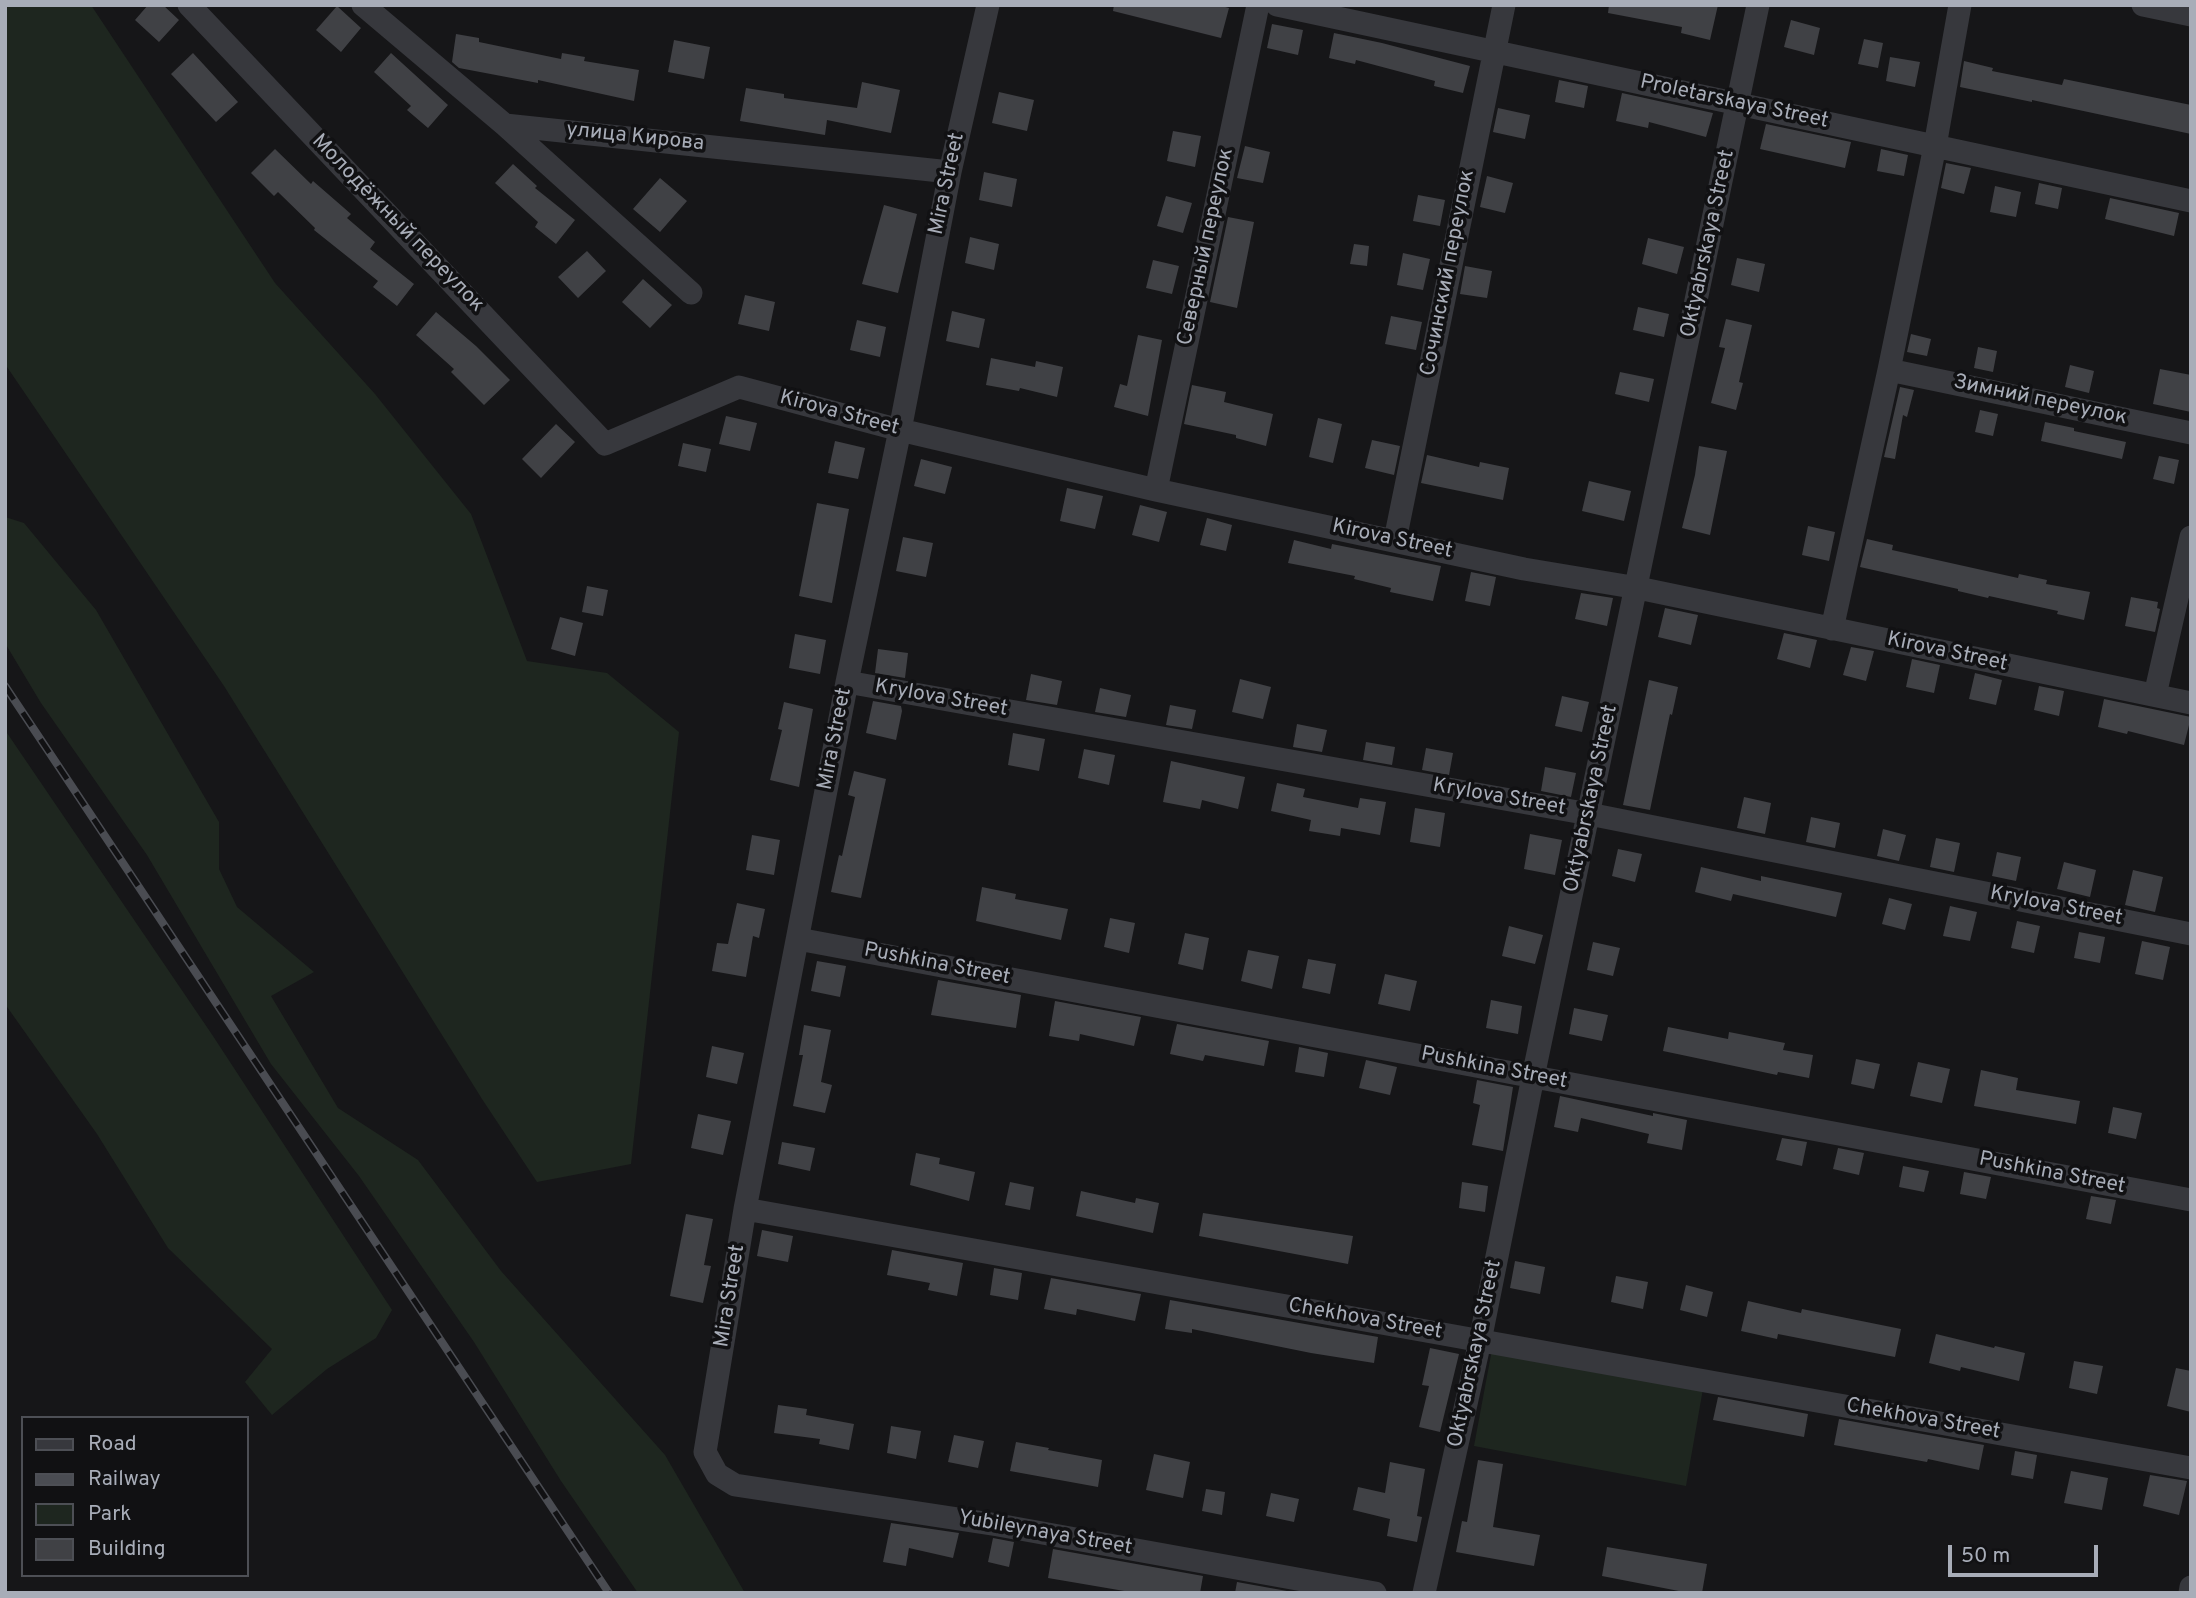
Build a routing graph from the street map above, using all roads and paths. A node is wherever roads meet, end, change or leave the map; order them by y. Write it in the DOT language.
graph roads {
  1 [pos="189,5"];
  2 [pos="363,5"];
  3 [pos="988,5"];
  4 [pos="1258,5"];
  5 [pos="1277,5"];
  6 [pos="1504,5"];
  7 [pos="1758,5"];
  8 [pos="1960,5"];
  9 [pos="2143,5"];
  10 [pos="2191,15"];
  11 [pos="1494,52"];
  12 [pos="1738,104"];
  13 [pos="505,125"];
  14 [pos="1935,146"];
  15 [pos="950,172"];
  16 [pos="2191,201"];
  17 [pos="691,293"];
  18 [pos="1889,370"];
  19 [pos="900,430"];
  20 [pos="2191,433"];
  21 [pos="605,443"];
  22 [pos="1156,489"];
  23 [pos="2191,537"];
  24 [pos="1395,540"];
  25 [pos="1637,588"];
  26 [pos="1832,629"];
  27 [pos="847,682"];
  28 [pos="2155,695"];
  29 [pos="2191,703"];
  30 [pos="1589,814"];
  31 [pos="2191,933"];
  32 [pos="798,939"];
  33 [pos="1533,1077"];
  34 [pos="2191,1200"];
  35 [pos="745,1209"];
  36 [pos="1480,1341"];
  37 [pos="2191,1468"];
  38 [pos="717,1474"];
  39 [pos="2191,1587"];
  40 [pos="1375,1593"];
  41 [pos="1424,1593"];
  42 [pos="2190,1593"];
  1 -- 21 [label="street, Молодёжный переулок"];
  2 -- 13 [label="street"];
  3 -- 15 [label="street, Mira Street"];
  4 -- 22 [label="street, Северный переулок"];
  5 -- 11 [label="street, Proletarskaya Street"];
  6 -- 11 [label="street, Сочинский переулок"];
  7 -- 12 [label="street, Oktyabrskaya Street"];
  8 -- 14 [label="street"];
  9 -- 10 [label="street"];
  11 -- 12 [label="street, Proletarskaya Street"];
  11 -- 24 [label="street, Сочинский переулок"];
  12 -- 14 [label="street, Proletarskaya Street"];
  12 -- 25 [label="street, Oktyabrskaya Street"];
  13 -- 15 [label="street, улица Кирова"];
  13 -- 17 [label="street"];
  14 -- 16 [label="street, Proletarskaya Street"];
  14 -- 18 [label="street"];
  15 -- 19 [label="street, Mira Street"];
  18 -- 20 [label="street, Зимний переулок"];
  18 -- 26 [label="street"];
  19 -- 21 [label="street, Kirova Street"];
  19 -- 22 [label="street, Kirova Street"];
  19 -- 27 [label="street, Mira Street"];
  22 -- 24 [label="street, Kirova Street"];
  23 -- 28 [label="street"];
  24 -- 25 [label="street, Kirova Street"];
  25 -- 26 [label="street, Kirova Street"];
  25 -- 30 [label="street, Oktyabrskaya Street"];
  26 -- 28 [label="street, Kirova Street"];
  27 -- 30 [label="street, Krylova Street"];
  27 -- 32 [label="street, Mira Street"];
  28 -- 29 [label="street, Kirova Street"];
  30 -- 31 [label="street, Krylova Street"];
  30 -- 33 [label="street, Oktyabrskaya Street"];
  32 -- 33 [label="street, Pushkina Street"];
  32 -- 35 [label="street, Mira Street"];
  33 -- 34 [label="street, Pushkina Street"];
  33 -- 36 [label="street, Oktyabrskaya Street"];
  35 -- 36 [label="street, Chekhova Street"];
  35 -- 38 [label="street, Mira Street"];
  36 -- 37 [label="street, Chekhova Street"];
  36 -- 41 [label="street, Oktyabrskaya Street"];
  38 -- 40 [label="street, Yubileynaya Street"];
  39 -- 42 [label="street"];
}
